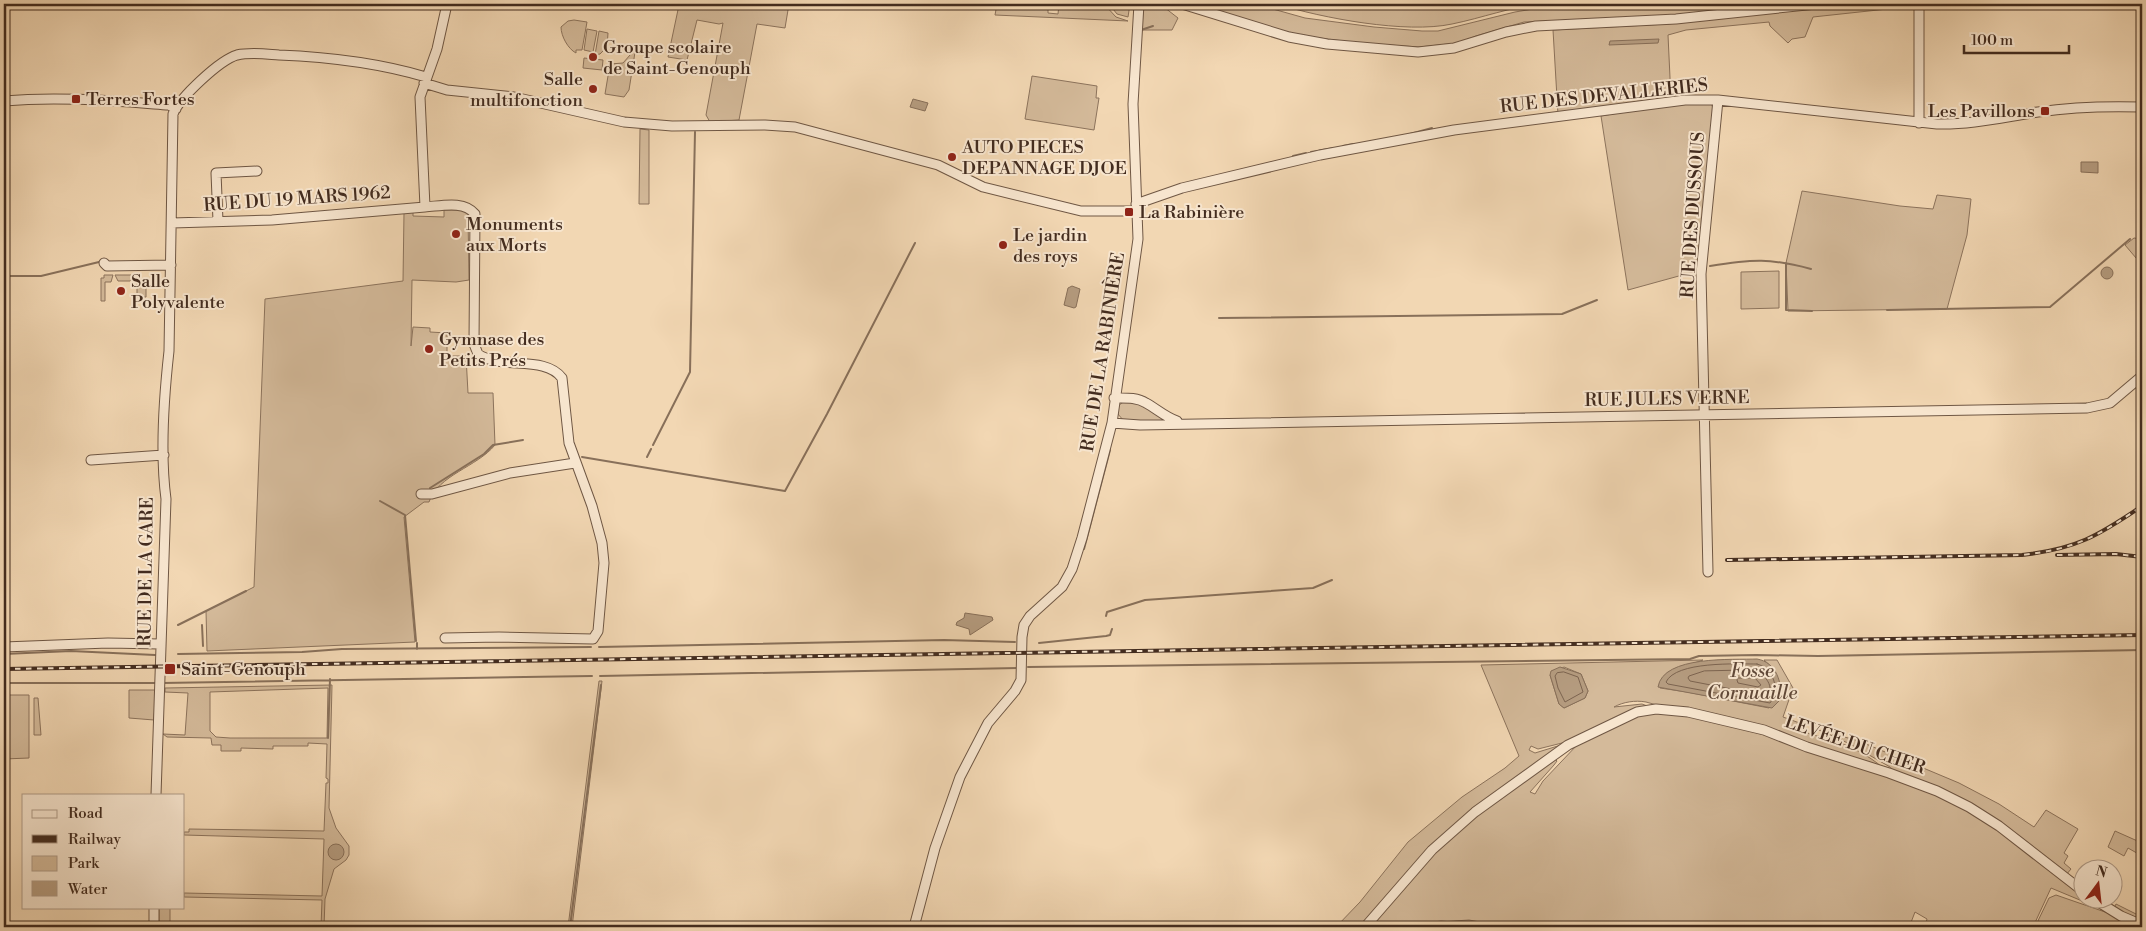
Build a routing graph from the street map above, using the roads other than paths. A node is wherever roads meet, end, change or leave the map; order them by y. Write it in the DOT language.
graph roads {
  1 [pos="447,4"];
  2 [pos="1139,4"];
  3 [pos="1182,4"];
  4 [pos="1816,4"];
  5 [pos="1919,4"];
  6 [pos="425,80"];
  7 [pos="1718,100"];
  8 [pos="4,101"];
  9 [pos="2142,107"];
  10 [pos="176,109"];
  11 [pos="1919,123"];
  12 [pos="257,171"];
  13 [pos="425,207"];
  14 [pos="1136,208"];
  15 [pos="218,221"];
  16 [pos="172,223"];
  17 [pos="104,263"];
  18 [pos="171,265"];
  19 [pos="2142,376"];
  20 [pos="1114,398"];
  21 [pos="1704,414"];
  22 [pos="1112,423"];
  23 [pos="1182,423"];
  24 [pos="164,455"];
  25 [pos="91,460"];
  26 [pos="575,463"];
  27 [pos="420,494"];
  28 [pos="1708,572"];
  29 [pos="445,638"];
  30 [pos="160,644"];
  31 [pos="4,648"];
  32 [pos="156,794"];
  33 [pos="2074,884"];
  34 [pos="154,908"];
  35 [pos="2108,908"];
  36 [pos="2142,925"];
  37 [pos="154,927"];
  38 [pos="914,927"];
  39 [pos="1365,927"];
  1 -- 6 [label="street"];
  2 -- 14 [label="street, RUE DE LA RABINIÈRE"];
  3 -- 4 [label="street"];
  5 -- 11 [label="street"];
  6 -- 10 [label="street"];
  6 -- 13 [label="street"];
  6 -- 14 [label="street, RUE DES DEVALLERIES"];
  7 -- 11 [label="street, RUE DES DEVALLERIES"];
  7 -- 14 [label="street, RUE DES DEVALLERIES"];
  7 -- 21 [label="street, RUE DES DUSSOUS"];
  8 -- 10 [label="street"];
  9 -- 11 [label="street, RUE DES DEVALLERIES"];
  10 -- 16 [label="street, RUE DE LA GARE"];
  12 -- 15 [label="street"];
  13 -- 15 [label="street, RUE DU 19 MARS 1962"];
  13 -- 26 [label="street, RUE DU 19 MARS 1962"];
  14 -- 20 [label="street, RUE DE LA RABINIÈRE"];
  15 -- 16 [label="street, RUE DU 19 MARS 1962"];
  16 -- 18 [label="street, RUE DE LA GARE"];
  17 -- 18 [label="street"];
  18 -- 24 [label="street, RUE DE LA GARE"];
  19 -- 21 [label="street, RUE JULES VERNE"];
  20 -- 22 [label="street, RUE DE LA RABINIÈRE"];
  20 -- 23 [label="street, RUE JULES VERNE"];
  21 -- 23 [label="street, RUE JULES VERNE"];
  21 -- 28 [label="street, RUE DES DUSSOUS"];
  22 -- 23 [label="street, RUE JULES VERNE"];
  22 -- 38 [label="street, RUE DE LA RABINIÈRE"];
  24 -- 25 [label="street"];
  24 -- 30 [label="street, RUE DE LA GARE"];
  26 -- 27 [label="street"];
  26 -- 29 [label="street"];
  30 -- 31 [label="street"];
  30 -- 32 [label="street, RUE DE LA GARE"];
  33 -- 39 [label="street, LEVÉE DU CHER"];
  34 -- 37 [label="street"];
  35 -- 36 [label="street"];
}
